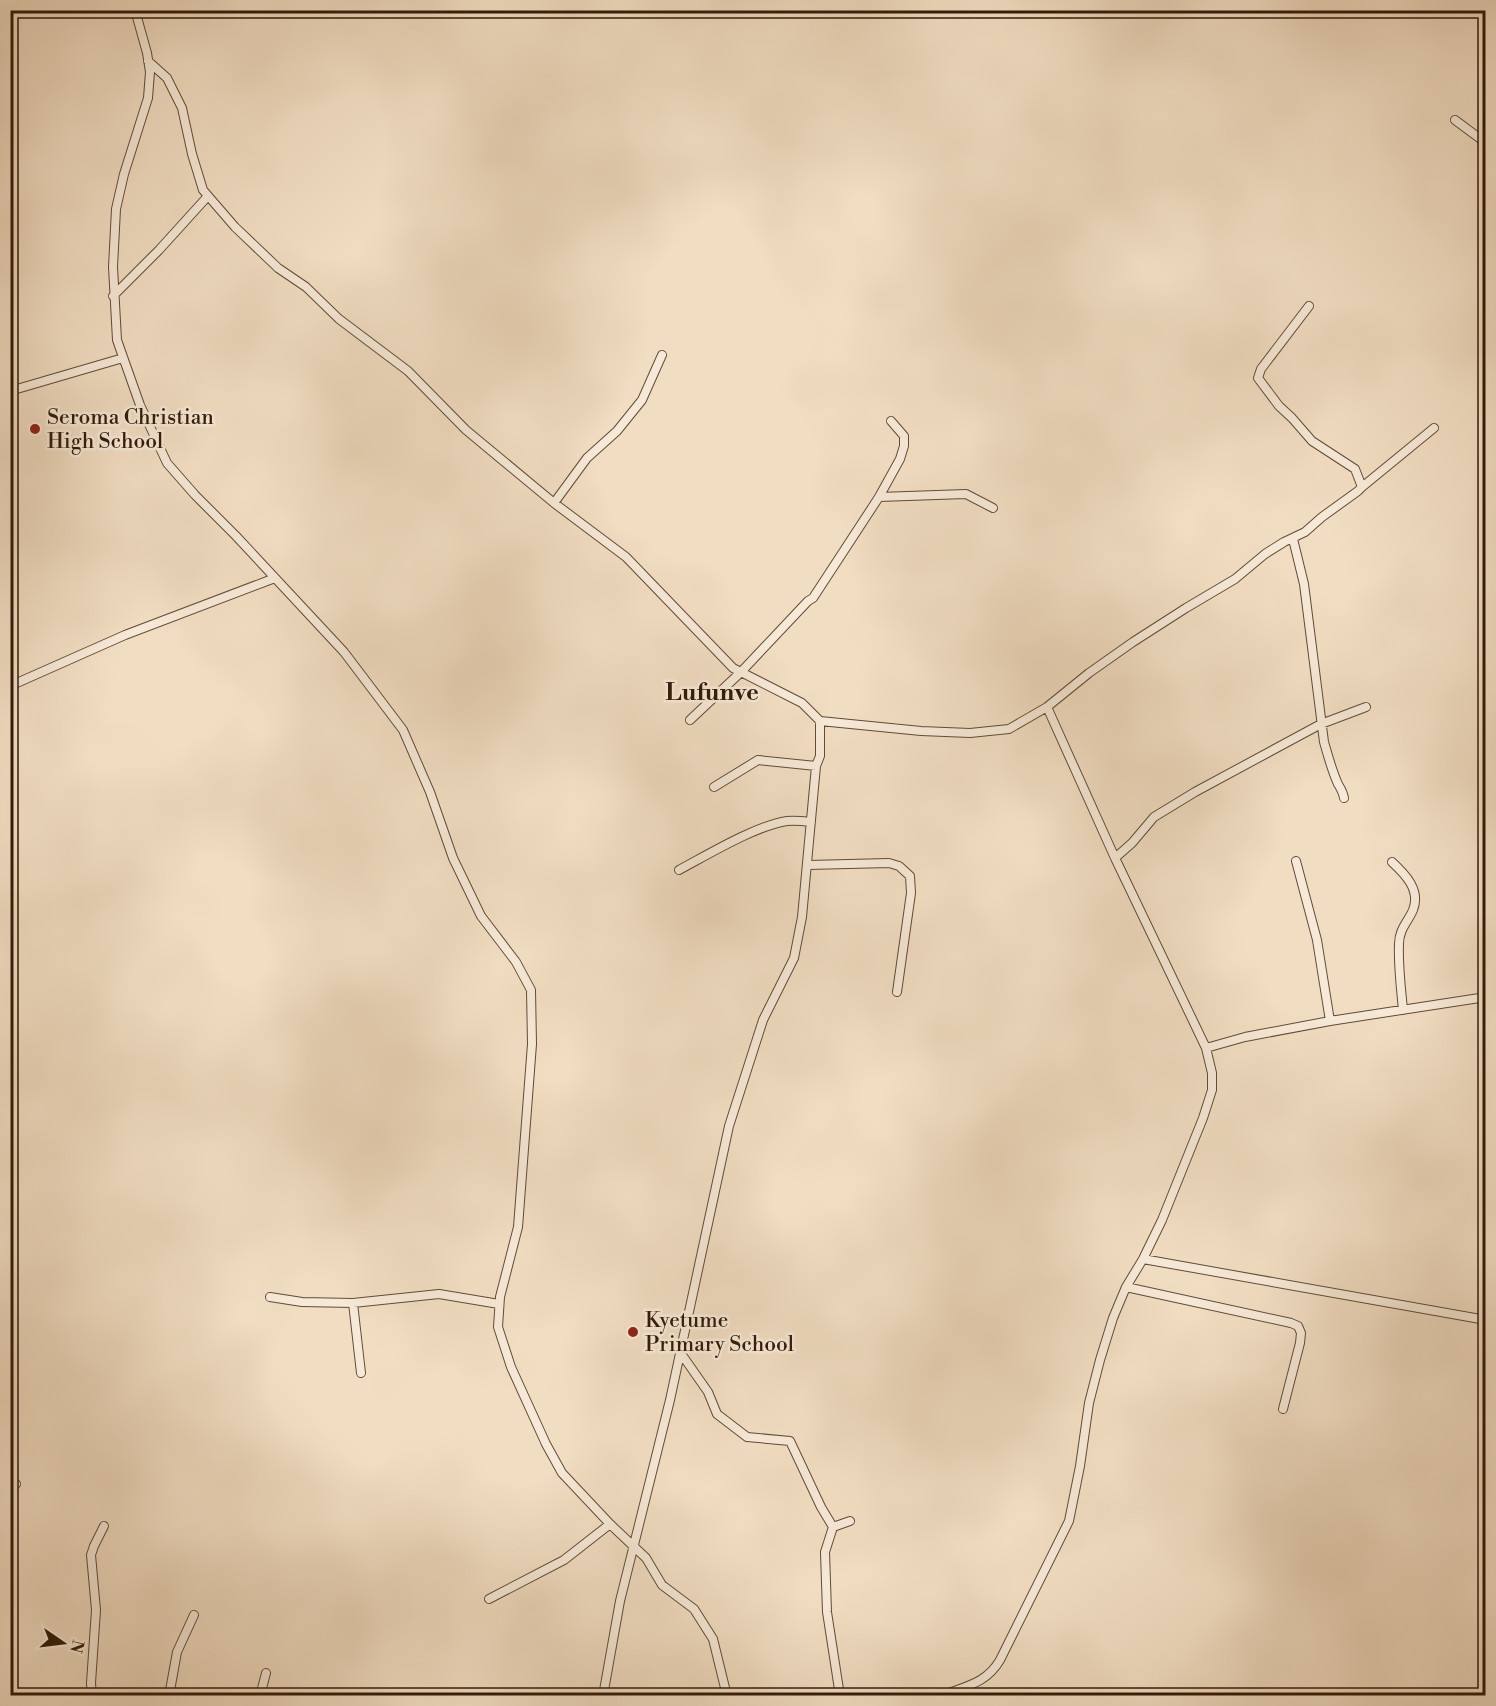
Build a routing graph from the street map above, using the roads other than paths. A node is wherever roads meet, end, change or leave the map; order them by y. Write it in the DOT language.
graph roads {
  1 [pos="135,10"];
  2 [pos="148,61"];
  3 [pos="1455,120"];
  4 [pos="1485,143"];
  5 [pos="208,196"];
  6 [pos="113,296"];
  7 [pos="1309,306"];
  8 [pos="662,355"];
  9 [pos="123,357"];
  10 [pos="10,391"];
  11 [pos="891,421"];
  12 [pos="1434,428"];
  13 [pos="1362,487"];
  14 [pos="879,497"];
  15 [pos="555,502"];
  16 [pos="993,508"];
  17 [pos="1293,538"];
  18 [pos="275,578"];
  19 [pos="741,672"];
  20 [pos="10,687"];
  21 [pos="1047,707"];
  22 [pos="1366,707"];
  23 [pos="690,720"];
  24 [pos="820,721"];
  25 [pos="1321,724"];
  26 [pos="816,766"];
  27 [pos="714,787"];
  28 [pos="1344,798"];
  29 [pos="811,822"];
  30 [pos="1115,858"];
  31 [pos="1296,861"];
  32 [pos="1392,862"];
  33 [pos="808,865"];
  34 [pos="679,870"];
  35 [pos="897,992"];
  36 [pos="1485,997"];
  37 [pos="1402,1010"];
  38 [pos="1330,1022"];
  39 [pos="1206,1048"];
  40 [pos="1143,1259"];
  41 [pos="1126,1287"];
  42 [pos="270,1297"];
  43 [pos="353,1303"];
  44 [pos="500,1304"];
  45 [pos="1485,1320"];
  46 [pos="680,1352"];
  47 [pos="361,1373"];
  48 [pos="1283,1408"];
  49 [pos="850,1521"];
  50 [pos="610,1524"];
  51 [pos="104,1526"];
  52 [pos="833,1527"];
  53 [pos="634,1545"];
  54 [pos="489,1599"];
  55 [pos="194,1615"];
  56 [pos="266,1673"];
  57 [pos="92,1695"];
  58 [pos="169,1695"];
  59 [pos="260,1695"];
  60 [pos="603,1695"];
  61 [pos="726,1695"];
  62 [pos="840,1695"];
  63 [pos="941,1695"];
  1 -- 2 [label="street"];
  2 -- 5 [label="street"];
  2 -- 6 [label="street"];
  3 -- 4 [label="street"];
  5 -- 6 [label="street"];
  5 -- 15 [label="street"];
  6 -- 9 [label="street"];
  7 -- 13 [label="street"];
  8 -- 15 [label="street"];
  9 -- 10 [label="street"];
  9 -- 18 [label="street"];
  11 -- 14 [label="street"];
  12 -- 13 [label="street"];
  13 -- 17 [label="street"];
  14 -- 16 [label="street"];
  14 -- 19 [label="street"];
  15 -- 19 [label="street"];
  17 -- 21 [label="street"];
  17 -- 25 [label="street"];
  18 -- 20 [label="street"];
  18 -- 44 [label="street"];
  19 -- 23 [label="street"];
  19 -- 24 [label="street"];
  21 -- 24 [label="street"];
  21 -- 30 [label="street"];
  22 -- 25 [label="street"];
  24 -- 26 [label="street"];
  25 -- 28 [label="street"];
  25 -- 30 [label="street"];
  26 -- 27 [label="street"];
  26 -- 29 [label="street"];
  29 -- 33 [label="street"];
  29 -- 34 [label="street"];
  30 -- 39 [label="street"];
  31 -- 38 [label="street"];
  32 -- 37 [label="street"];
  33 -- 35 [label="street"];
  33 -- 46 [label="street"];
  36 -- 37 [label="street"];
  37 -- 38 [label="street"];
  38 -- 39 [label="street"];
  39 -- 40 [label="street"];
  40 -- 41 [label="street"];
  40 -- 45 [label="street"];
  41 -- 48 [label="street"];
  41 -- 63 [label="street"];
  42 -- 43 [label="street"];
  43 -- 44 [label="street"];
  43 -- 47 [label="street"];
  44 -- 50 [label="street"];
  46 -- 52 [label="street"];
  46 -- 53 [label="street"];
  49 -- 52 [label="street"];
  50 -- 53 [label="street"];
  50 -- 54 [label="street"];
  51 -- 57 [label="street"];
  52 -- 62 [label="street"];
  53 -- 60 [label="street"];
  53 -- 61 [label="street"];
  55 -- 58 [label="street"];
  56 -- 59 [label="street"];
}
